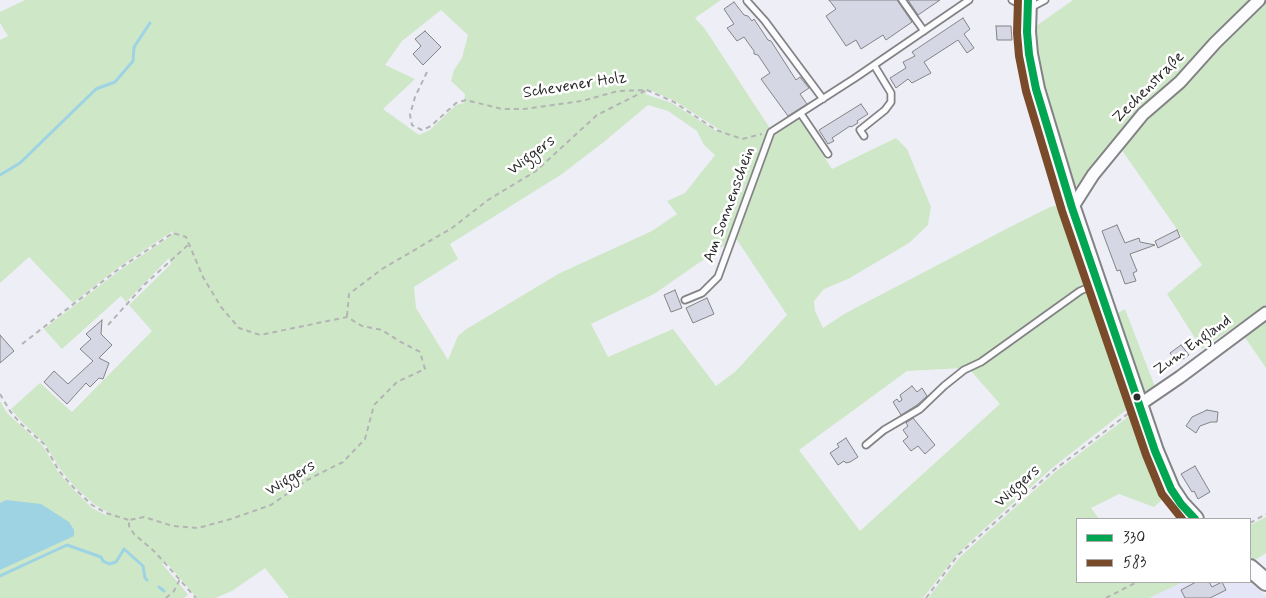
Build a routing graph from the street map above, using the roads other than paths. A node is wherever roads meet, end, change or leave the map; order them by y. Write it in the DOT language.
graph roads {
  1 [pos="902,0"];
  2 [pos="969,0"];
  3 [pos="1012,0"];
  4 [pos="1045,0"];
  5 [pos="1259,0"];
  6 [pos="747,1"];
  7 [pos="1028,4"];
  8 [pos="924,30"];
  9 [pos="874,65"];
  10 [pos="823,99"];
  11 [pos="801,114"];
  12 [pos="864,136"];
  13 [pos="828,154"];
  14 [pos="1072,208"];
  15 [pos="1098,284"];
  16 [pos="684,300"];
  17 [pos="1266,313"];
  18 [pos="1139,405"];
  19 [pos="866,445"];
  20 [pos="1194,518"];
  21 [pos="1251,569"];
  22 [pos="1266,582"];
  1 -- 8 [label="lane"];
  2 -- 8 [label="lane"];
  3 -- 7 [label="lane"];
  4 -- 7 [label="lane"];
  5 -- 14 [label="street, Zechenstraße"];
  6 -- 10 [label="lane"];
  7 -- 14 [label="main road"];
  8 -- 9 [label="lane"];
  9 -- 10 [label="lane"];
  9 -- 12 [label="lane"];
  10 -- 11 [label="lane"];
  11 -- 13 [label="lane"];
  11 -- 16 [label="lane, Am Sonnenschein"];
  14 -- 15 [label="main road"];
  15 -- 18 [label="main road"];
  15 -- 19 [label="lane"];
  17 -- 18 [label="street, Zum England"];
  18 -- 20 [label="main road"];
  21 -- 22 [label="main road"];
}
